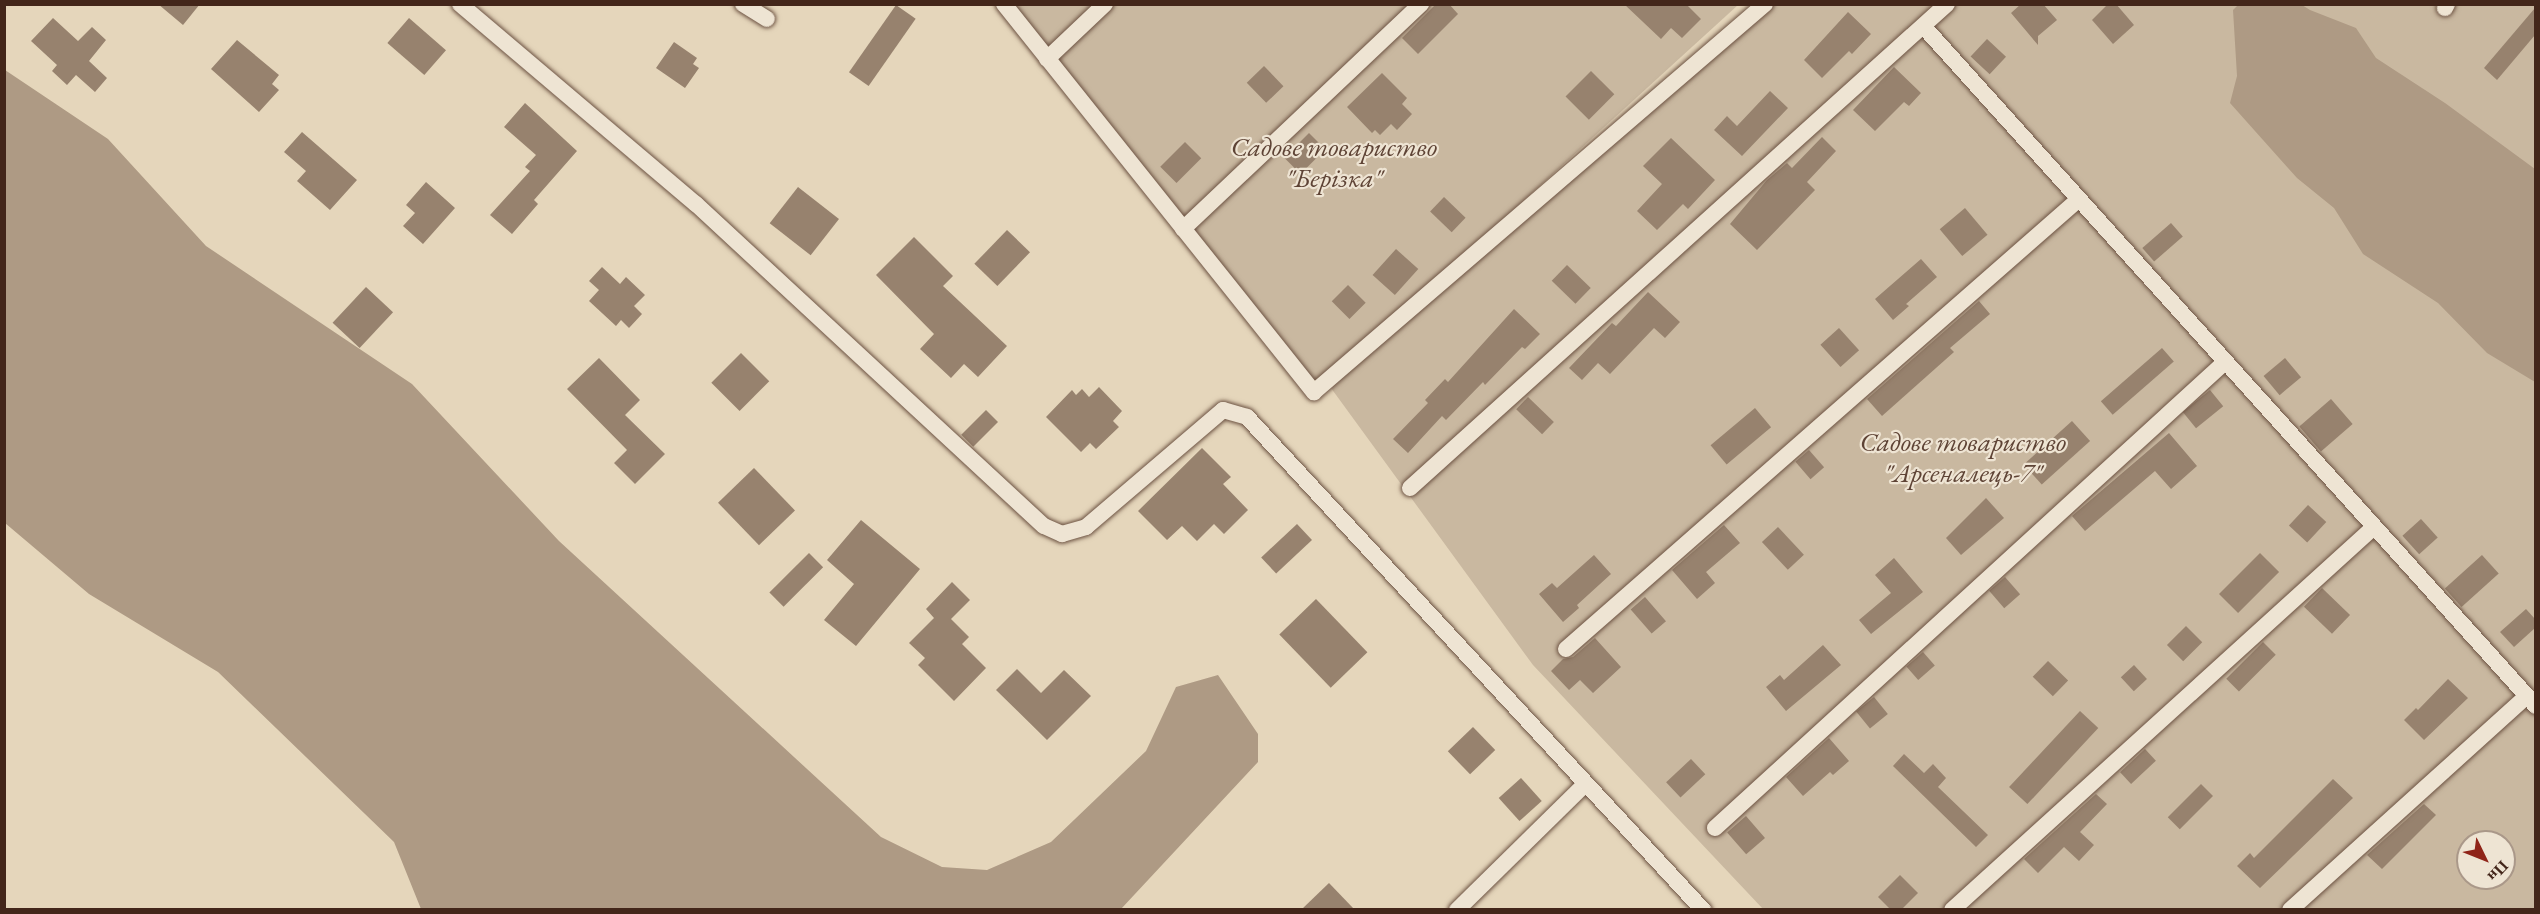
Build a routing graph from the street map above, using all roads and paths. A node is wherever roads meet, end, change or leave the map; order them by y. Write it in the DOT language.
graph roads {
  1 [pos="460,4"];
  2 [pos="743,4"];
  3 [pos="1004,4"];
  4 [pos="1105,4"];
  5 [pos="1421,4"];
  6 [pos="1765,4"];
  7 [pos="1947,4"];
  8 [pos="767,19"];
  9 [pos="1924,27"];
  10 [pos="1047,59"];
  11 [pos="2079,199"];
  12 [pos="1183,229"];
  13 [pos="2225,362"];
  14 [pos="1410,488"];
  15 [pos="2374,527"];
  16 [pos="1566,649"];
  17 [pos="2531,701"];
  18 [pos="1585,784"];
  19 [pos="1714,828"];
  20 [pos="1457,909"];
  21 [pos="1702,909"];
  22 [pos="1952,909"];
  23 [pos="2290,909"];
  1 -- 18 [label="street"];
  2 -- 8 [label="street"];
  3 -- 10 [label="street"];
  4 -- 10 [label="street"];
  5 -- 12 [label="street"];
  6 -- 12 [label="street"];
  7 -- 9 [label="street"];
  9 -- 11 [label="street"];
  9 -- 14 [label="street"];
  10 -- 12 [label="street"];
  11 -- 13 [label="street"];
  11 -- 16 [label="street"];
  13 -- 15 [label="street"];
  13 -- 19 [label="street"];
  15 -- 17 [label="street"];
  15 -- 22 [label="street"];
  17 -- 23 [label="street"];
  18 -- 20 [label="street"];
  18 -- 21 [label="street"];
}
